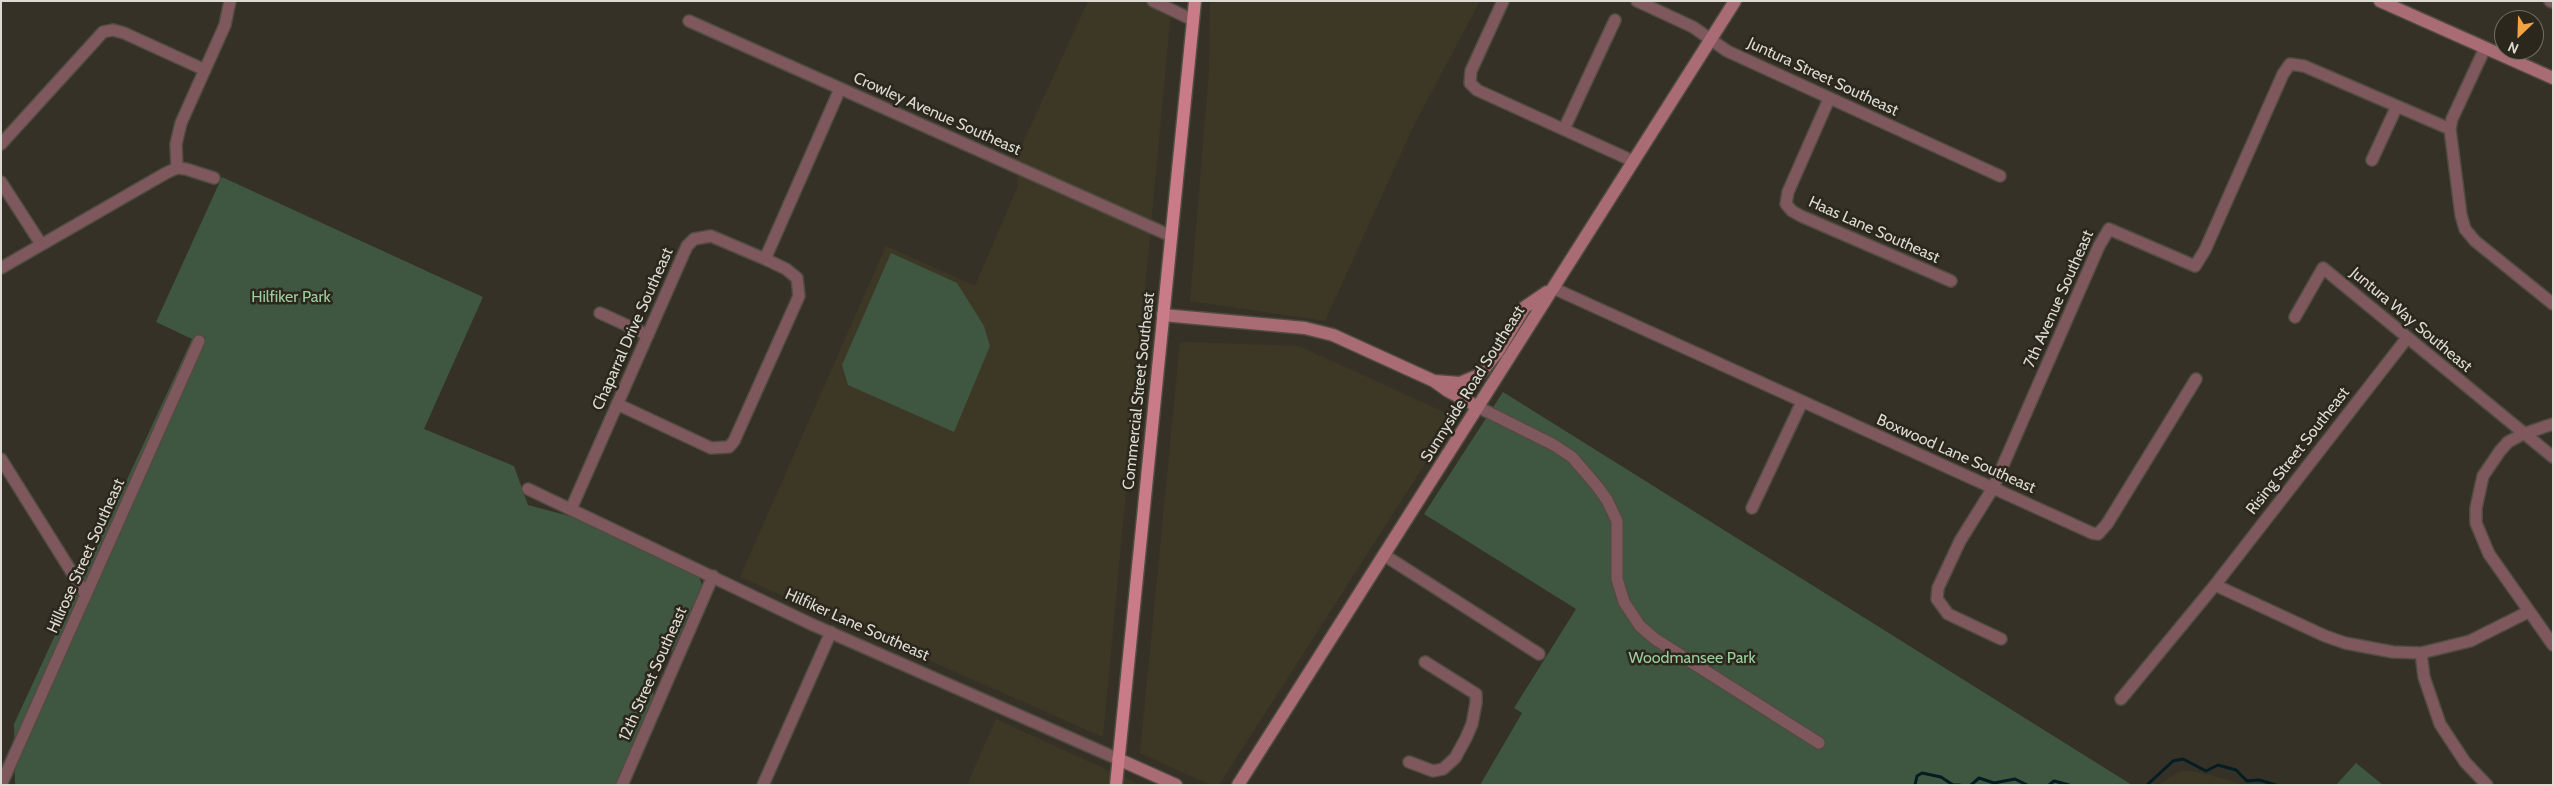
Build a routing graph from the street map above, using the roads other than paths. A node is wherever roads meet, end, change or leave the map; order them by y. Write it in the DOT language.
graph roads {
  1 [pos="230,1"];
  2 [pos="1153,1"];
  3 [pos="1195,1"];
  4 [pos="1503,1"];
  5 [pos="1637,1"];
  6 [pos="1734,1"];
  7 [pos="2380,1"];
  8 [pos="1194,20"];
  9 [pos="1615,20"];
  10 [pos="689,21"];
  11 [pos="1710,39"];
  12 [pos="2485,48"];
  13 [pos="205,70"];
  14 [pos="2553,78"];
  15 [pos="840,89"];
  16 [pos="1828,99"];
  17 [pos="2397,106"];
  18 [pos="1564,129"];
  19 [pos="2450,129"];
  20 [pos="1,144"];
  21 [pos="1633,160"];
  22 [pos="2372,160"];
  23 [pos="177,168"];
  24 [pos="2000,176"];
  25 [pos="214,178"];
  26 [pos="1,182"];
  27 [pos="1171,236"];
  28 [pos="40,244"];
  29 [pos="764,259"];
  30 [pos="1,268"];
  31 [pos="1951,281"];
  32 [pos="1552,288"];
  33 [pos="2553,304"];
  34 [pos="600,313"];
  35 [pos="1163,315"];
  36 [pos="2295,317"];
  37 [pos="648,335"];
  38 [pos="2407,338"];
  39 [pos="199,341"];
  40 [pos="2196,379"];
  41 [pos="1434,381"];
  42 [pos="1802,402"];
  43 [pos="617,404"];
  44 [pos="1478,407"];
  45 [pos="2553,424"];
  46 [pos="2523,434"];
  47 [pos="2553,457"];
  48 [pos="1,459"];
  49 [pos="528,488"];
  50 [pos="1993,488"];
  51 [pos="1752,508"];
  52 [pos="571,509"];
  53 [pos="1384,555"];
  54 [pos="713,576"];
  55 [pos="2215,585"];
  56 [pos="86,594"];
  57 [pos="2528,612"];
  58 [pos="831,632"];
  59 [pos="2001,639"];
  60 [pos="2553,646"];
  61 [pos="2421,653"];
  62 [pos="1539,654"];
  63 [pos="1425,662"];
  64 [pos="2122,699"];
  65 [pos="1819,743"];
  66 [pos="1118,759"];
  67 [pos="1409,762"];
  68 [pos="1,784"];
  69 [pos="622,785"];
  70 [pos="763,785"];
  71 [pos="1116,785"];
  72 [pos="1176,785"];
  73 [pos="1238,785"];
  74 [pos="2487,785"];
  1 -- 13 [label="street"];
  2 -- 8 [label="street"];
  3 -- 8 [label="main road, Commercial Street Southeast"];
  4 -- 18 [label="street"];
  5 -- 11 [label="street, Juntura Street Southeast"];
  6 -- 11 [label="main road, Sunnyside Road Southeast"];
  7 -- 12 [label="main road"];
  8 -- 27 [label="main road, Commercial Street Southeast"];
  9 -- 18 [label="street"];
  10 -- 15 [label="street, Crowley Avenue Southeast"];
  11 -- 16 [label="street, Juntura Street Southeast"];
  11 -- 21 [label="main road, Sunnyside Road Southeast"];
  12 -- 14 [label="main road"];
  12 -- 19 [label="street"];
  13 -- 20 [label="street"];
  13 -- 23 [label="street"];
  15 -- 27 [label="street, Crowley Avenue Southeast"];
  15 -- 29 [label="street"];
  16 -- 24 [label="street, Juntura Street Southeast"];
  16 -- 31 [label="street, Haas Lane Southeast"];
  17 -- 19 [label="street"];
  17 -- 22 [label="street"];
  17 -- 50 [label="street, 7th Avenue Southeast"];
  18 -- 21 [label="street"];
  19 -- 33 [label="street"];
  21 -- 32 [label="main road, Sunnyside Road Southeast"];
  23 -- 25 [label="street"];
  23 -- 28 [label="street"];
  26 -- 28 [label="street"];
  27 -- 35 [label="main road, Commercial Street Southeast"];
  28 -- 30 [label="street"];
  29 -- 37 [label="street, Chaparral Drive Southeast"];
  29 -- 43 [label="street"];
  32 -- 41 [label="main road"];
  32 -- 42 [label="street, Boxwood Lane Southeast"];
  32 -- 44 [label="main road, Sunnyside Road Southeast"];
  34 -- 37 [label="street"];
  35 -- 41 [label="main road"];
  35 -- 66 [label="main road, Commercial Street Southeast"];
  36 -- 38 [label="street, Juntura Way Southeast"];
  37 -- 43 [label="street, Chaparral Drive Southeast"];
  38 -- 46 [label="street, Juntura Way Southeast"];
  38 -- 55 [label="street, Rising Street Southeast"];
  39 -- 56 [label="street, Hillrose Street Southeast"];
  40 -- 50 [label="street, Boxwood Lane Southeast"];
  41 -- 44 [label="main road"];
  42 -- 50 [label="street, Boxwood Lane Southeast"];
  42 -- 51 [label="street"];
  43 -- 52 [label="street, Chaparral Drive Southeast"];
  44 -- 53 [label="main road, Sunnyside Road Southeast"];
  44 -- 65 [label="street"];
  45 -- 46 [label="street"];
  46 -- 47 [label="street, Juntura Way Southeast"];
  46 -- 57 [label="street"];
  48 -- 56 [label="street"];
  49 -- 52 [label="street, Hilfiker Lane Southeast"];
  50 -- 59 [label="street, 7th Avenue Southeast"];
  52 -- 54 [label="street, Hilfiker Lane Southeast"];
  53 -- 62 [label="street"];
  53 -- 73 [label="main road, Sunnyside Road Southeast"];
  54 -- 58 [label="street, Hilfiker Lane Southeast"];
  54 -- 69 [label="street, 12th Street Southeast"];
  55 -- 61 [label="street"];
  55 -- 64 [label="street, Rising Street Southeast"];
  56 -- 68 [label="street, Hillrose Street Southeast"];
  57 -- 60 [label="street"];
  57 -- 61 [label="street"];
  58 -- 66 [label="street, Hilfiker Lane Southeast"];
  58 -- 70 [label="street"];
  61 -- 74 [label="street"];
  63 -- 67 [label="street"];
  66 -- 71 [label="main road, Commercial Street Southeast"];
  66 -- 72 [label="main road, Hilfiker Lane Southeast"];
}
